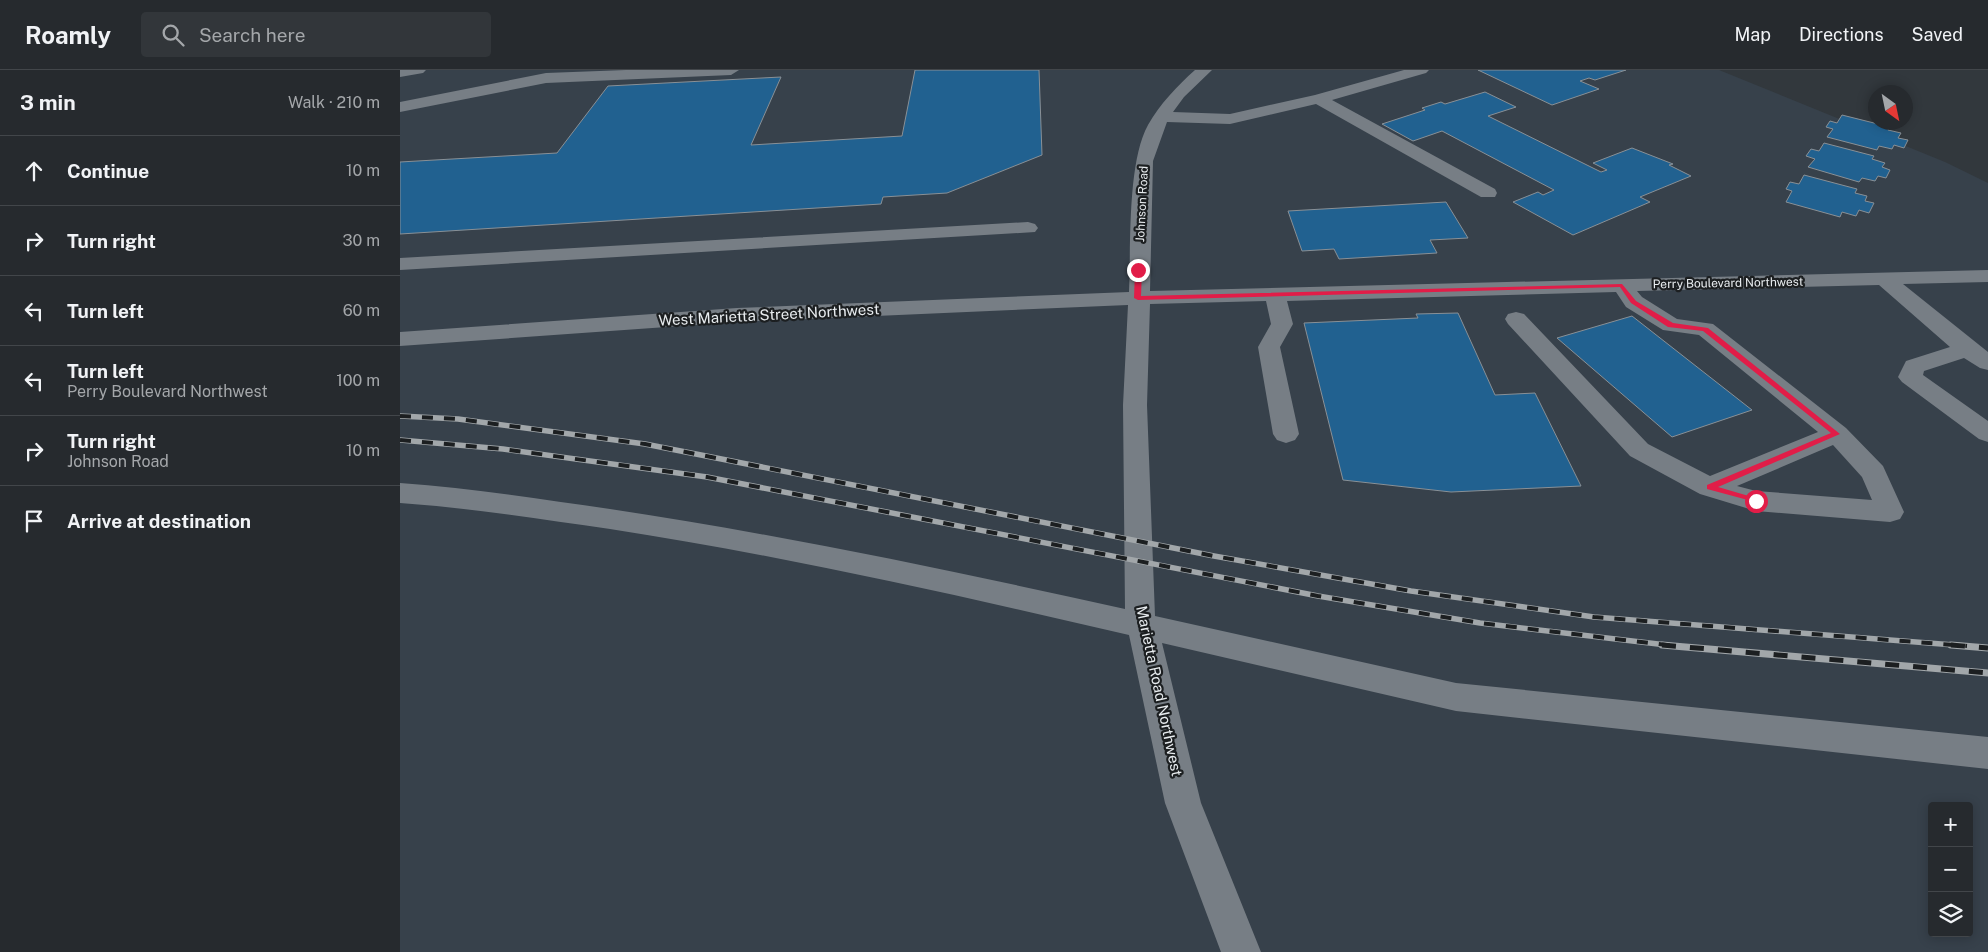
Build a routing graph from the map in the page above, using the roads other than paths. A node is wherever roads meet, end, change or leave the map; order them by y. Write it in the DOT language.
graph roads {
  1 [pos="418,70"];
  2 [pos="731,70"];
  3 [pos="1204,70"];
  4 [pos="1422,70"];
  5 [pos="400,72"];
  6 [pos="1336,77"];
  7 [pos="1318,99"];
  8 [pos="400,108"];
  9 [pos="1162,117"];
  10 [pos="1488,192"];
  11 [pos="1028,228"];
  12 [pos="400,264"];
  13 [pos="1988,276"];
  14 [pos="1884,279"];
  15 [pos="1622,285"];
  16 [pos="1275,294"];
  17 [pos="1138,298"];
  18 [pos="1516,318"];
  19 [pos="400,339"];
  20 [pos="1967,349"];
  21 [pos="1988,363"];
  22 [pos="1988,433"];
  23 [pos="1286,434"];
  24 [pos="1837,434"];
  25 [pos="1709,487"];
  26 [pos="400,493"];
  27 [pos="1988,753"];
  28 [pos="1241,952"];
  1 -- 5 [label="street"];
  2 -- 8 [label="street"];
  3 -- 9 [label="street, Johnson Road"];
  4 -- 7 [label="street"];
  6 -- 7 [label="street"];
  7 -- 9 [label="street"];
  7 -- 10 [label="street"];
  9 -- 17 [label="street, Johnson Road"];
  11 -- 12 [label="street"];
  13 -- 14 [label="street, Perry Boulevard Northwest"];
  14 -- 15 [label="street, Perry Boulevard Northwest"];
  14 -- 20 [label="street"];
  15 -- 16 [label="street, Perry Boulevard Northwest"];
  15 -- 24 [label="street"];
  16 -- 17 [label="street, Perry Boulevard Northwest"];
  16 -- 23 [label="street"];
  17 -- 19 [label="street, West Marietta Street Northwest"];
  17 -- 28 [label="street, Marietta Road Northwest"];
  18 -- 25 [label="street"];
  20 -- 21 [label="street"];
  20 -- 22 [label="street"];
  24 -- 25 [label="street"];
  24 -- 25 [label="street"];
  26 -- 27 [label="street"];
}
